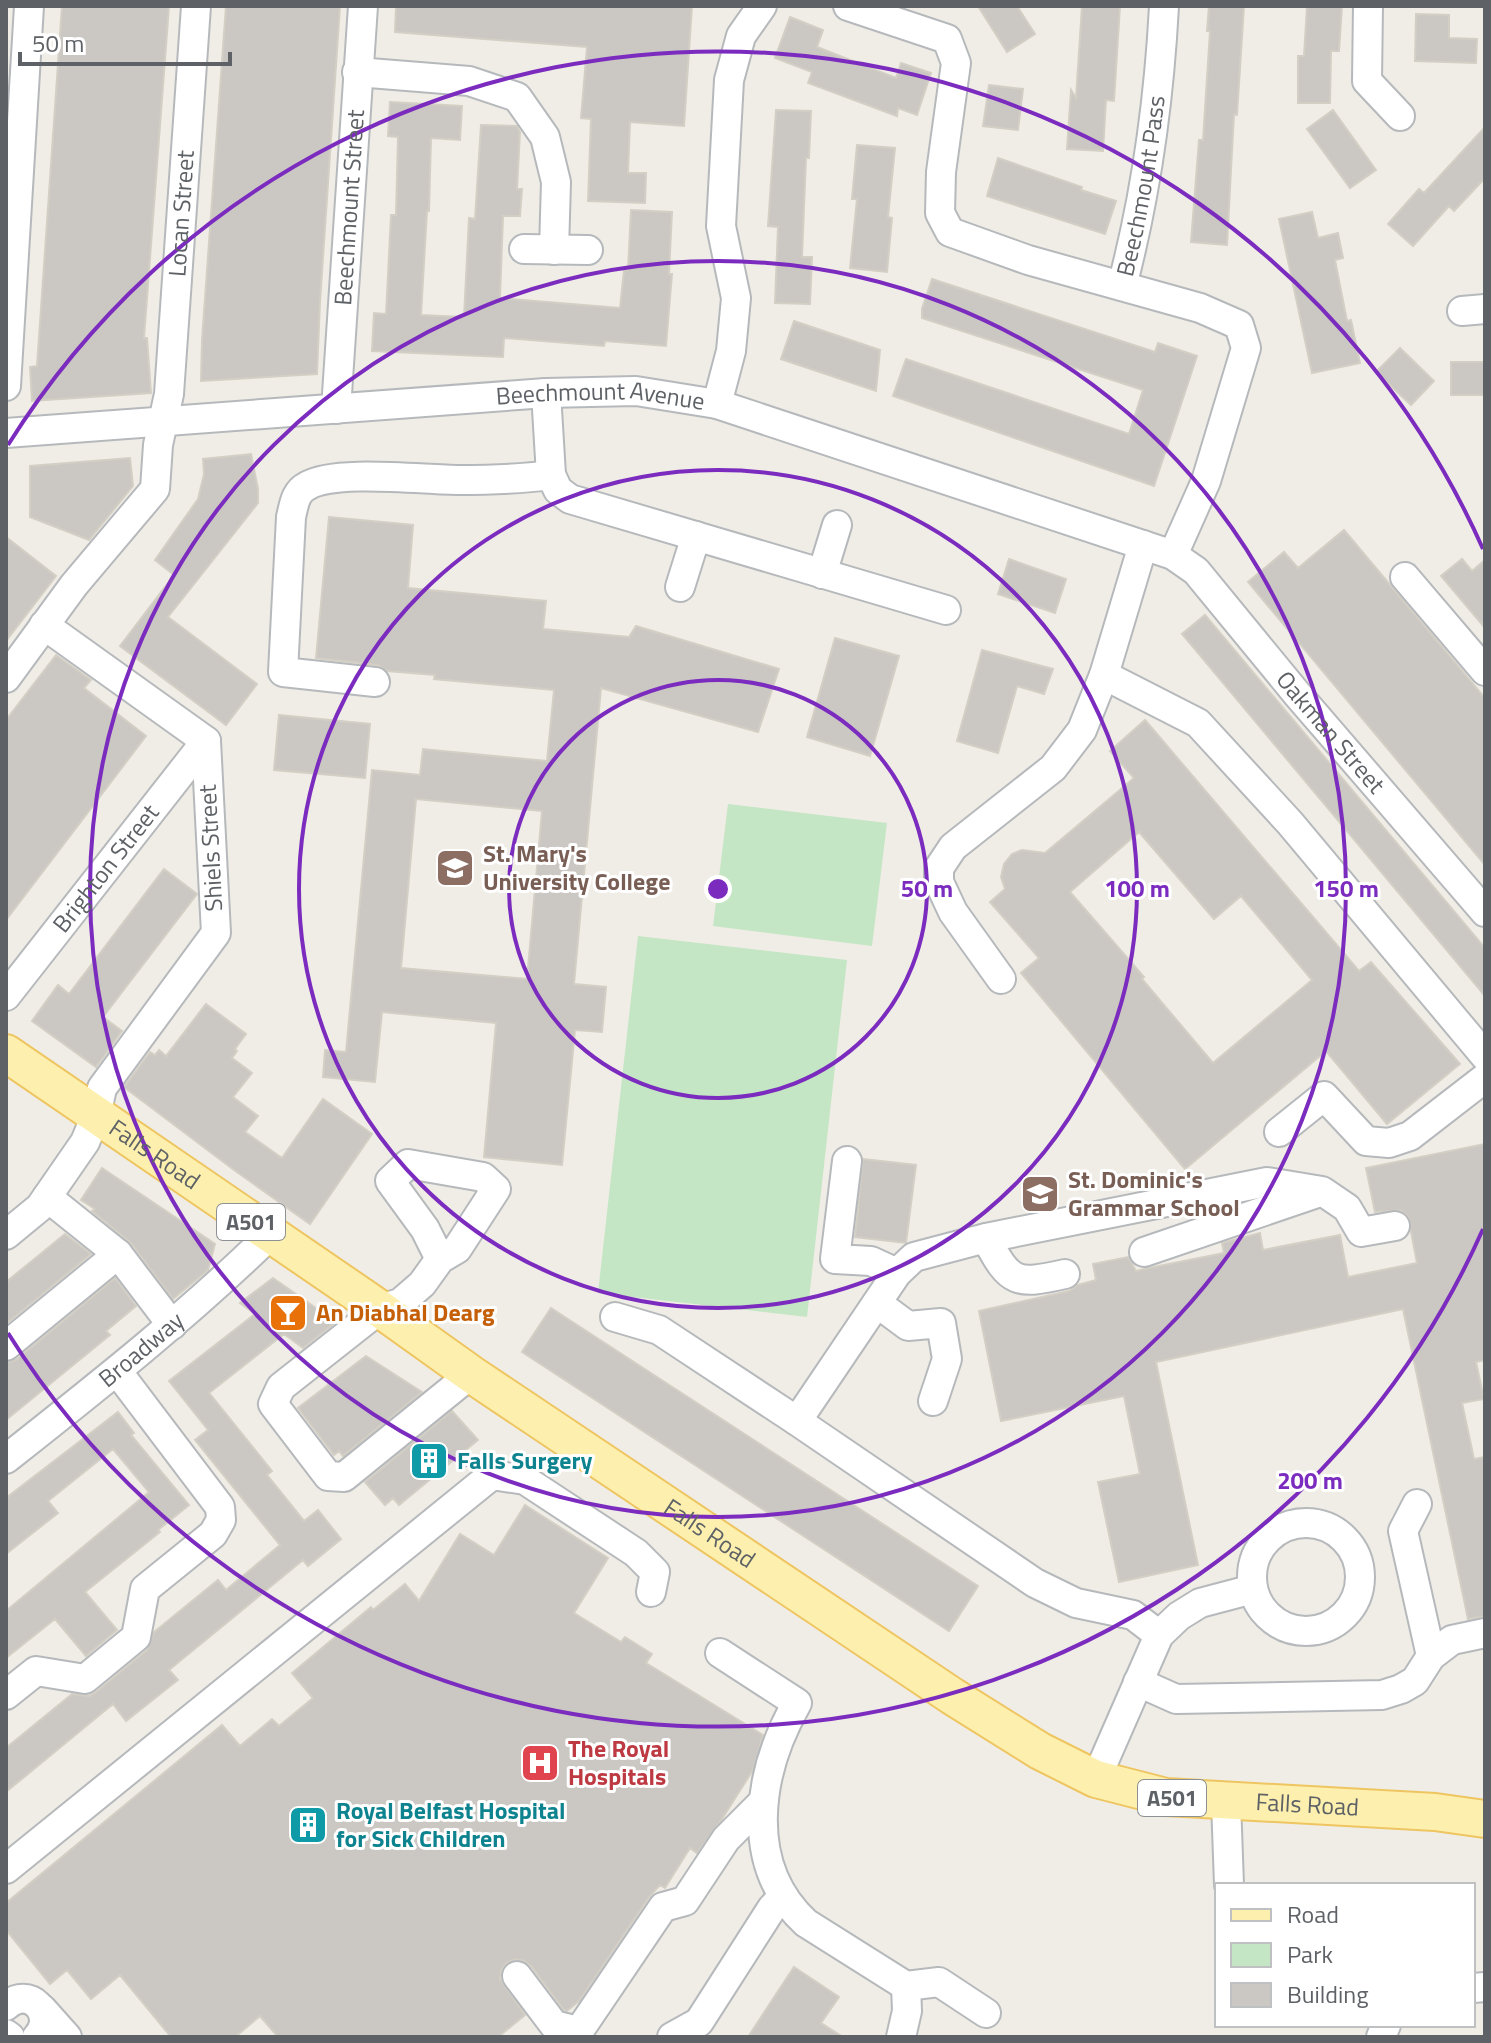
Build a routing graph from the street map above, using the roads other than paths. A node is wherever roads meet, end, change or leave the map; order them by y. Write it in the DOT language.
graph roads {
  1 [pos="29,6"];
  2 [pos="196,6"];
  3 [pos="363,6"];
  4 [pos="762,6"];
  5 [pos="848,6"];
  6 [pos="1164,6"];
  7 [pos="1368,6"];
  8 [pos="357,72"];
  9 [pos="1400,116"];
  10 [pos="524,249"];
  11 [pos="554,250"];
  12 [pos="588,250"];
  13 [pos="1122,286"];
  14 [pos="6,386"];
  15 [pos="546,393"];
  16 [pos="717,404"];
  17 [pos="336,409"];
  18 [pos="164,420"];
  19 [pos="6,433"];
  20 [pos="551,475"];
  21 [pos="837,525"];
  22 [pos="696,536"];
  23 [pos="1143,545"];
  24 [pos="1173,555"];
  25 [pos="822,574"];
  26 [pos="1405,577"];
  27 [pos="680,587"];
  28 [pos="946,610"];
  29 [pos="44,625"];
  30 [pos="1485,671"];
  31 [pos="1104,675"];
  32 [pos="6,678"];
  33 [pos="375,682"];
  34 [pos="206,741"];
  35 [pos="1485,912"];
  36 [pos="1001,979"];
  37 [pos="6,996"];
  38 [pos="6,1053"];
  39 [pos="1485,1056"];
  40 [pos="1485,1078"];
  41 [pos="96,1116"];
  42 [pos="1279,1132"];
  43 [pos="847,1161"];
  44 [pos="1322,1191"];
  45 [pos="47,1197"];
  46 [pos="1395,1226"];
  47 [pos="6,1235"];
  48 [pos="270,1235"];
  49 [pos="986,1238"];
  50 [pos="1144,1252"];
  51 [pos="118,1254"];
  52 [pos="440,1259"];
  53 [pos="897,1273"];
  54 [pos="1065,1274"];
  55 [pos="877,1303"];
  56 [pos="380,1309"];
  57 [pos="615,1317"];
  58 [pos="172,1325"];
  59 [pos="6,1346"];
  60 [pos="117,1371"];
  61 [pos="471,1374"];
  62 [pos="933,1401"];
  63 [pos="797,1421"];
  64 [pos="6,1459"];
  65 [pos="1417,1504"];
  66 [pos="1253,1589"];
  67 [pos="651,1592"];
  68 [pos="1485,1633"];
  69 [pos="1159,1635"];
  70 [pos="720,1653"];
  71 [pos="1431,1656"];
  72 [pos="1138,1682"];
  73 [pos="6,1695"];
  74 [pos="1096,1779"];
  75 [pos="1226,1801"];
  76 [pos="763,1802"];
  77 [pos="1485,1819"];
  78 [pos="6,1869"];
  79 [pos="1229,1883"];
  80 [pos="783,1896"];
  81 [pos="517,1976"];
  82 [pos="906,1986"];
  83 [pos="6,2006"];
  84 [pos="42,2009"];
  85 [pos="986,2013"];
  86 [pos="37,2037"];
  87 [pos="67,2037"];
  88 [pos="672,2037"];
  89 [pos="901,2037"];
  1 -- 14 [label="street"];
  2 -- 18 [label="street, Locan Street"];
  3 -- 8 [label="street, Beechmount Street"];
  4 -- 16 [label="street"];
  5 -- 13 [label="street"];
  6 -- 13 [label="street, Beechmount Pass"];
  7 -- 9 [label="street"];
  8 -- 11 [label="street"];
  8 -- 17 [label="street, Beechmount Street"];
  10 -- 11 [label="street"];
  11 -- 12 [label="street"];
  13 -- 24 [label="street, Beechmount Pass"];
  15 -- 16 [label="street, Beechmount Avenue"];
  15 -- 17 [label="street, Beechmount Avenue"];
  15 -- 20 [label="street"];
  16 -- 23 [label="street, Beechmount Avenue"];
  17 -- 18 [label="street, Beechmount Avenue"];
  18 -- 19 [label="street, Beechmount Avenue"];
  18 -- 29 [label="street, Locan Street"];
  20 -- 22 [label="street"];
  20 -- 33 [label="street"];
  21 -- 25 [label="street"];
  22 -- 25 [label="street"];
  22 -- 27 [label="street"];
  23 -- 24 [label="street, Beechmount Avenue"];
  23 -- 31 [label="street"];
  24 -- 35 [label="street, Oakman Street"];
  25 -- 28 [label="street"];
  26 -- 30 [label="street"];
  29 -- 32 [label="street, Locan Street"];
  29 -- 34 [label="street"];
  31 -- 36 [label="street"];
  31 -- 39 [label="street"];
  34 -- 37 [label="street, Brighton Street"];
  34 -- 41 [label="street, Shiels Street"];
  38 -- 41 [label="main road, Falls Road / A501"];
  40 -- 42 [label="street"];
  41 -- 45 [label="street, Shiels Street"];
  41 -- 48 [label="main road, Falls Road / A501"];
  43 -- 53 [label="street"];
  44 -- 46 [label="street"];
  44 -- 49 [label="street"];
  44 -- 50 [label="street"];
  45 -- 47 [label="street, Shiels Street"];
  45 -- 51 [label="street"];
  48 -- 56 [label="main road, Falls Road / A501"];
  48 -- 58 [label="street, Broadway"];
  49 -- 53 [label="street"];
  49 -- 54 [label="street"];
  51 -- 58 [label="street"];
  51 -- 59 [label="street"];
  52 -- 52 [label="street"];
  52 -- 56 [label="street"];
  53 -- 55 [label="street"];
  55 -- 62 [label="street"];
  55 -- 63 [label="street"];
  56 -- 61 [label="main road, Falls Road / A501"];
  56 -- 61 [label="street"];
  57 -- 63 [label="street"];
  58 -- 60 [label="street, Broadway"];
  60 -- 64 [label="street, Broadway"];
  60 -- 73 [label="street"];
  61 -- 74 [label="main road, Falls Road / A501"];
  63 -- 69 [label="street"];
  65 -- 71 [label="street"];
  66 -- 69 [label="street"];
  67 -- 78 [label="street"];
  68 -- 71 [label="street"];
  69 -- 72 [label="street"];
  70 -- 76 [label="street"];
  71 -- 72 [label="street"];
  72 -- 74 [label="street"];
  74 -- 75 [label="main road, Falls Road / A501"];
  75 -- 77 [label="main road, Falls Road / A501"];
  75 -- 79 [label="street"];
  76 -- 80 [label="street"];
  76 -- 81 [label="street"];
  80 -- 82 [label="street"];
  80 -- 88 [label="street"];
  82 -- 85 [label="street"];
  82 -- 89 [label="street"];
  83 -- 84 [label="street"];
  84 -- 86 [label="street"];
  84 -- 87 [label="street"];
}
